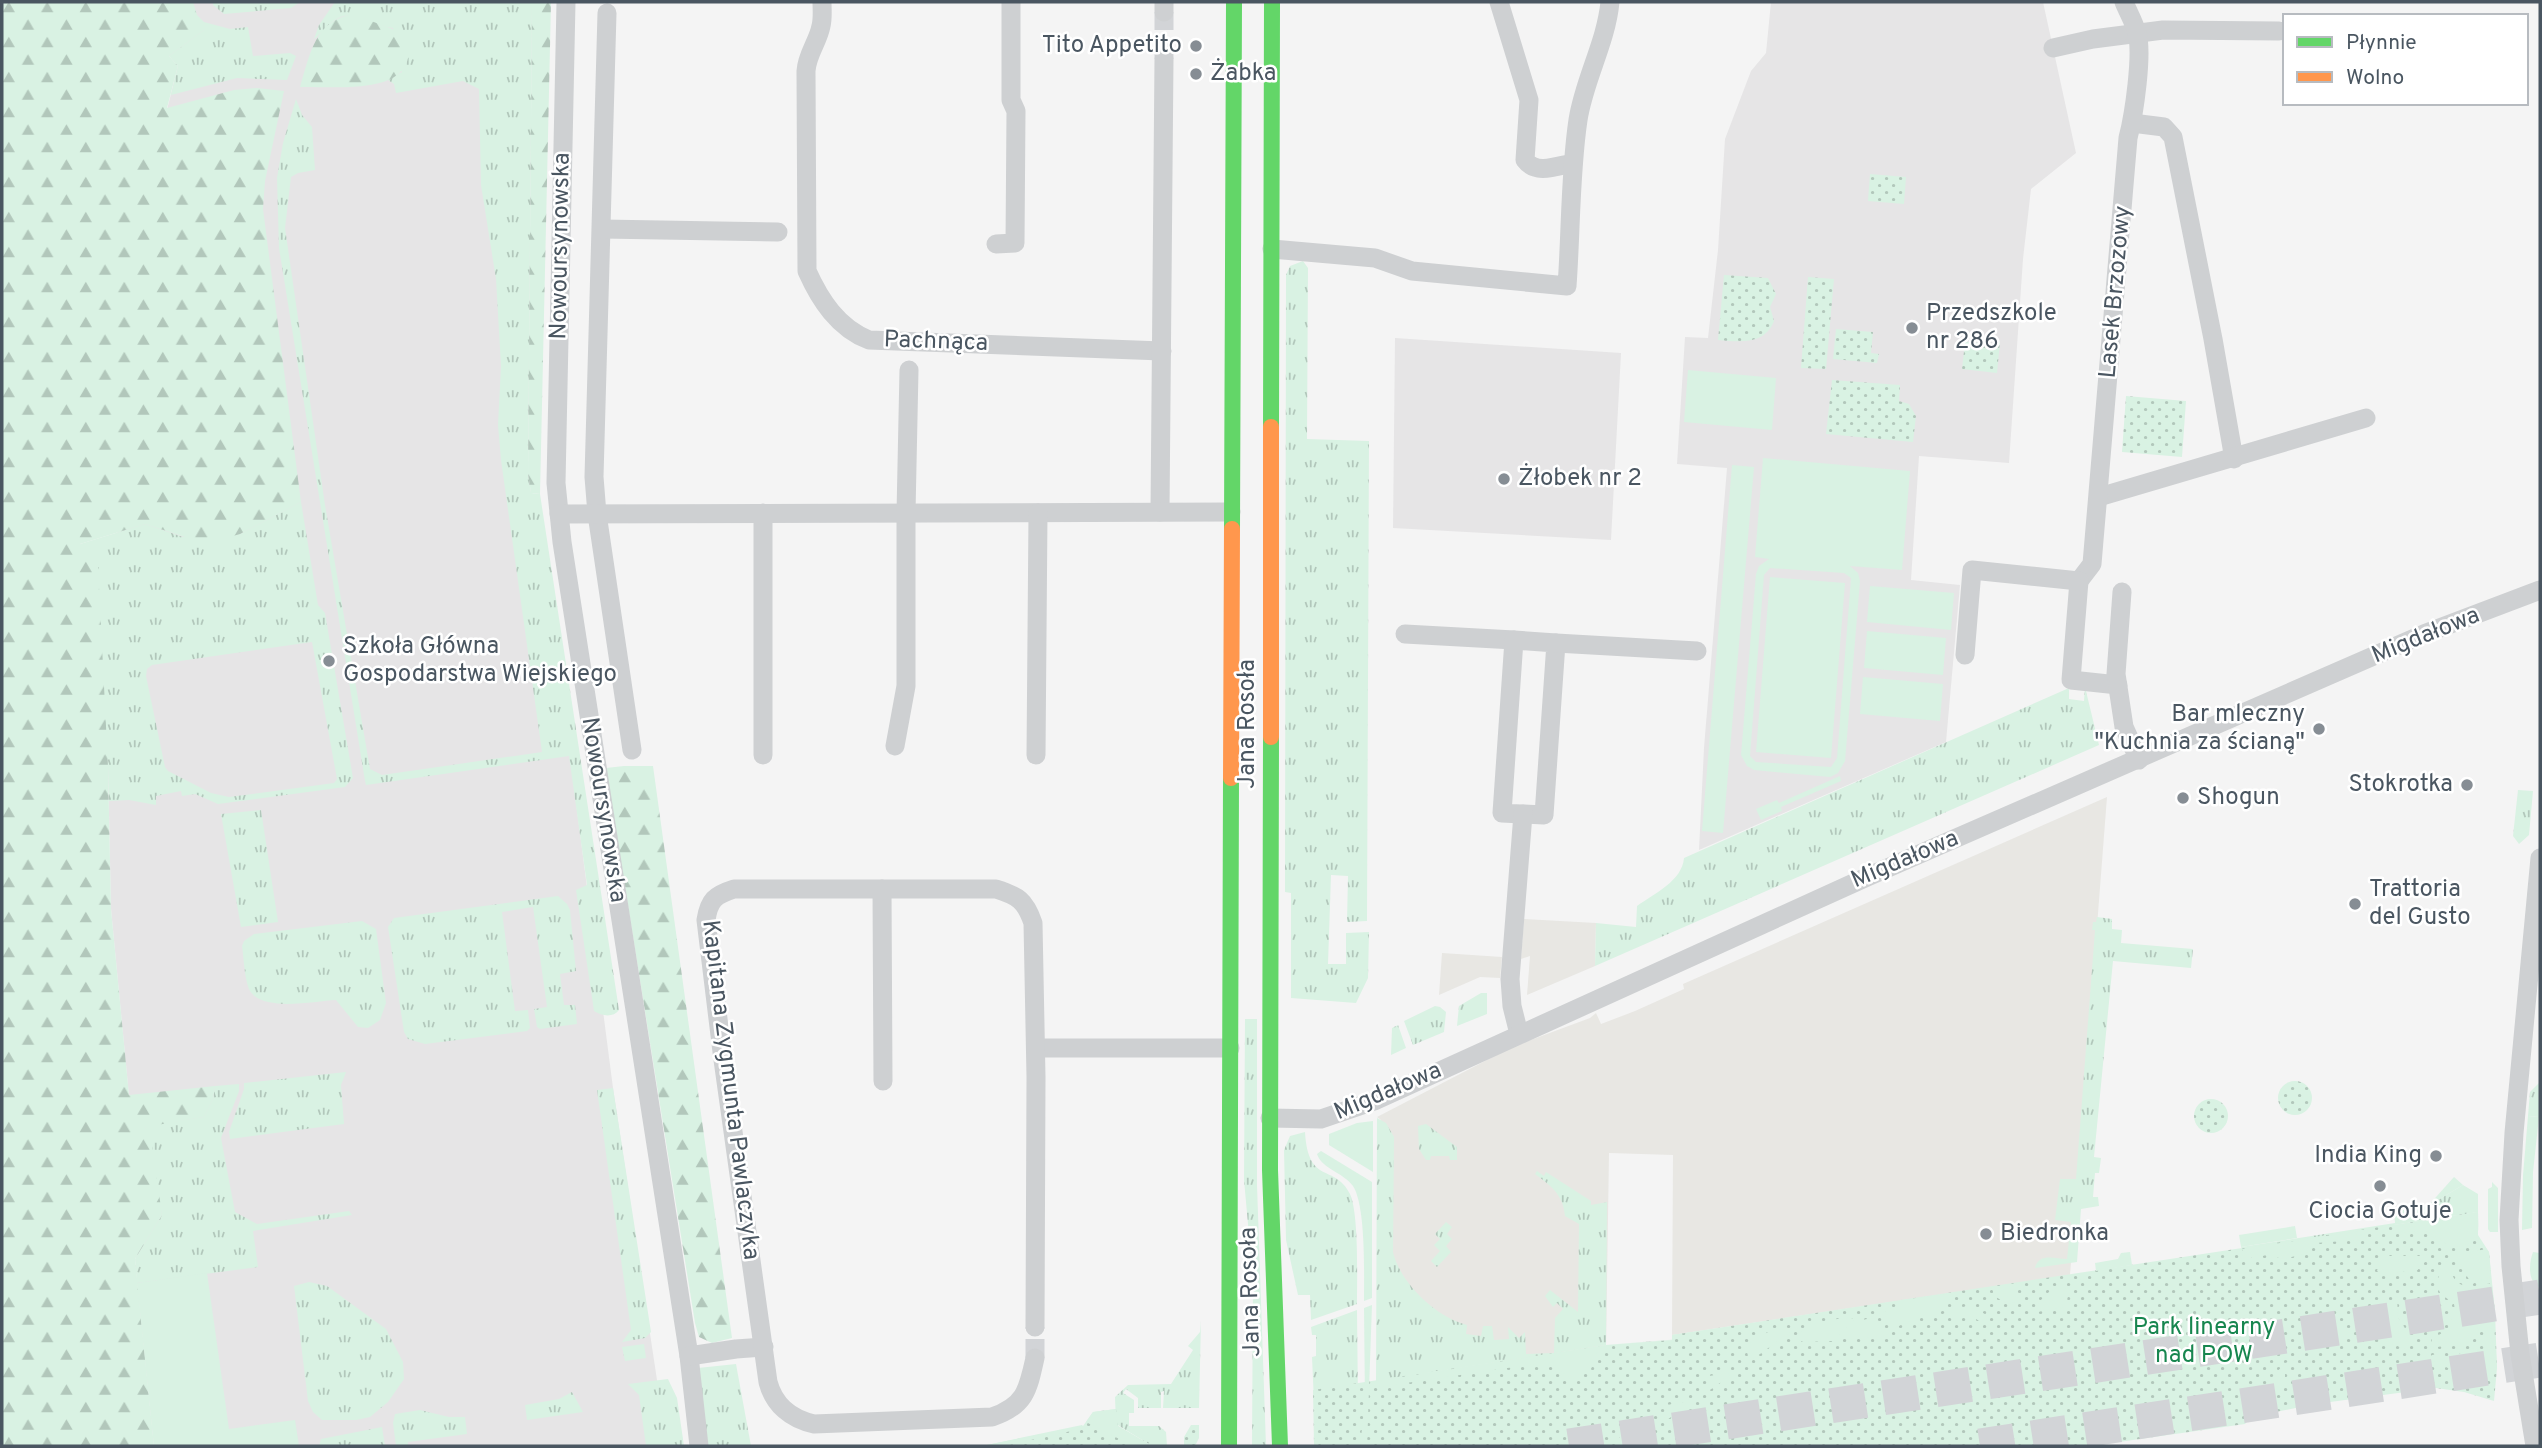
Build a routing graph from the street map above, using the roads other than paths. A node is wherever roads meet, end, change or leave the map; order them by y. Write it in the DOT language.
graph roads {
  1 [pos="566,2"];
  2 [pos="822,2"];
  3 [pos="1012,2"];
  4 [pos="1234,2"];
  5 [pos="1272,2"];
  6 [pos="1499,2"];
  7 [pos="1610,2"];
  8 [pos="2124,2"];
  9 [pos="607,13"];
  10 [pos="2279,31"];
  11 [pos="2138,35"];
  12 [pos="2053,48"];
  13 [pos="1164,59"];
  14 [pos="2132,123"];
  15 [pos="1573,163"];
  16 [pos="602,229"];
  17 [pos="778,232"];
  18 [pos="996,244"];
  19 [pos="1272,249"];
  20 [pos="1162,351"];
  21 [pos="909,370"];
  22 [pos="2366,418"];
  23 [pos="2234,458"];
  24 [pos="2099,497"];
  25 [pos="1160,512"];
  26 [pos="1231,512"];
  27 [pos="762,513"];
  28 [pos="906,513"];
  29 [pos="1038,513"];
  30 [pos="559,514"];
  31 [pos="597,514"];
  32 [pos="2079,581"];
  33 [pos="2540,590"];
  34 [pos="2122,592"];
  35 [pos="1405,634"];
  36 [pos="1514,640"];
  37 [pos="1556,643"];
  38 [pos="1697,651"];
  39 [pos="1965,655"];
  40 [pos="2118,685"];
  41 [pos="895,746"];
  42 [pos="632,750"];
  43 [pos="763,755"];
  44 [pos="1036,755"];
  45 [pos="2139,760"];
  46 [pos="1523,814"];
  47 [pos="2540,858"];
  48 [pos="882,889"];
  49 [pos="1518,1034"];
  50 [pos="1036,1048"];
  51 [pos="1230,1048"];
  52 [pos="883,1081"];
  53 [pos="1270,1118"];
  54 [pos="1035,1327"];
  55 [pos="764,1348"];
  56 [pos="689,1356"];
  57 [pos="1035,1358"];
  58 [pos="699,1446"];
  59 [pos="1229,1446"];
  60 [pos="1279,1446"];
  61 [pos="2535,1446"];
  1 -- 30 [label="street, Nowoursynowska"];
  2 -- 20 [label="street, Pachnąca"];
  3 -- 18 [label="street"];
  4 -- 26 [label="street, Jana Rosoła"];
  5 -- 19 [label="street, Jana Rosoła"];
  6 -- 15 [label="street"];
  7 -- 15 [label="street"];
  8 -- 11 [label="street, Lasek Brzozowy"];
  9 -- 16 [label="street"];
  10 -- 11 [label="street"];
  11 -- 12 [label="street"];
  11 -- 14 [label="street, Lasek Brzozowy"];
  13 -- 20 [label="street"];
  14 -- 23 [label="street"];
  14 -- 24 [label="street, Lasek Brzozowy"];
  15 -- 19 [label="street"];
  16 -- 17 [label="street"];
  16 -- 31 [label="street"];
  19 -- 53 [label="street, Jana Rosoła"];
  20 -- 25 [label="street"];
  21 -- 28 [label="street"];
  22 -- 23 [label="street"];
  23 -- 24 [label="street"];
  24 -- 32 [label="street, Lasek Brzozowy"];
  25 -- 26 [label="street"];
  25 -- 29 [label="street"];
  26 -- 51 [label="street, Jana Rosoła"];
  27 -- 28 [label="street"];
  27 -- 31 [label="street"];
  27 -- 43 [label="street"];
  28 -- 29 [label="street"];
  28 -- 41 [label="street"];
  29 -- 44 [label="street"];
  30 -- 31 [label="street"];
  30 -- 56 [label="street, Nowoursynowska"];
  31 -- 42 [label="street"];
  32 -- 39 [label="street"];
  32 -- 40 [label="street"];
  33 -- 45 [label="street, Migdałowa"];
  34 -- 40 [label="street"];
  35 -- 36 [label="street"];
  36 -- 37 [label="street"];
  36 -- 46 [label="street"];
  37 -- 38 [label="street"];
  37 -- 46 [label="street"];
  40 -- 45 [label="street"];
  45 -- 49 [label="street, Migdałowa"];
  46 -- 49 [label="street"];
  47 -- 61 [label="street"];
  48 -- 50 [label="street, Kapitana Zygmunta Pawlaczyka"];
  48 -- 52 [label="street"];
  48 -- 55 [label="street, Kapitana Zygmunta Pawlaczyka"];
  49 -- 53 [label="street, Migdałowa"];
  50 -- 51 [label="street"];
  50 -- 54 [label="street, Kapitana Zygmunta Pawlaczyka"];
  51 -- 59 [label="street, Jana Rosoła"];
  53 -- 60 [label="street, Jana Rosoła"];
  55 -- 56 [label="street"];
  55 -- 57 [label="street, Kapitana Zygmunta Pawlaczyka"];
  56 -- 58 [label="street, Nowoursynowska"];
}
